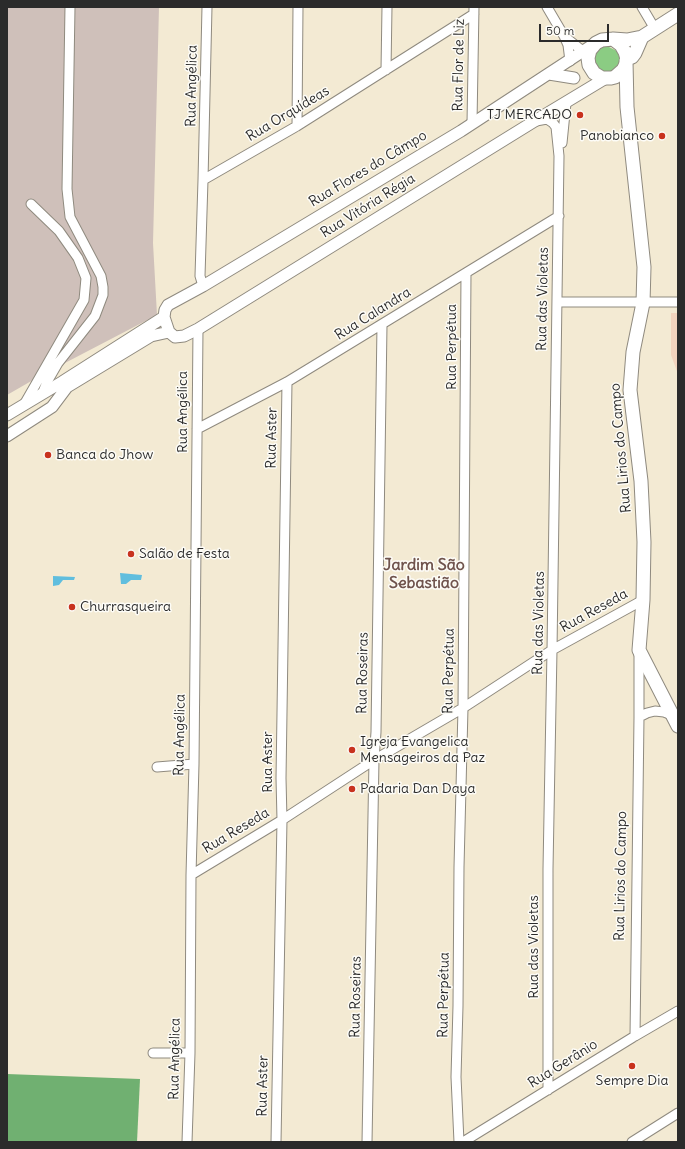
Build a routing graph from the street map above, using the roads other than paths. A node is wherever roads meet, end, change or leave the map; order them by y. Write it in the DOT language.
graph roads {
  1 [pos="70,7"];
  2 [pos="208,7"];
  3 [pos="298,7"];
  4 [pos="387,7"];
  5 [pos="547,7"];
  6 [pos="642,7"];
  7 [pos="474,10"];
  8 [pos="678,14"];
  9 [pos="655,29"];
  10 [pos="564,36"];
  11 [pos="642,37"];
  12 [pos="613,39"];
  13 [pos="596,43"];
  14 [pos="584,52"];
  15 [pos="627,60"];
  16 [pos="570,61"];
  17 [pos="386,70"];
  18 [pos="594,73"];
  19 [pos="549,74"];
  20 [pos="574,78"];
  21 [pos="608,78"];
  22 [pos="591,88"];
  23 [pos="566,103"];
  24 [pos="627,107"];
  25 [pos="533,122"];
  26 [pos="472,123"];
  27 [pos="297,126"];
  28 [pos="559,156"];
  29 [pos="203,180"];
  30 [pos="31,204"];
  31 [pos="559,216"];
  32 [pos="466,273"];
  33 [pos="203,286"];
  34 [pos="557,302"];
  35 [pos="678,302"];
  36 [pos="643,303"];
  37 [pos="167,324"];
  38 [pos="382,325"];
  39 [pos="198,329"];
  40 [pos="287,382"];
  41 [pos="43,392"];
  42 [pos="24,403"];
  43 [pos="52,407"];
  44 [pos="7,415"];
  45 [pos="197,429"];
  46 [pos="7,436"];
  47 [pos="643,600"];
  48 [pos="552,650"];
  49 [pos="639,650"];
  50 [pos="463,708"];
  51 [pos="639,717"];
  52 [pos="676,718"];
  53 [pos="374,760"];
  54 [pos="194,764"];
  55 [pos="157,767"];
  56 [pos="282,820"];
  57 [pos="191,875"];
  58 [pos="678,1012"];
  59 [pos="635,1036"];
  60 [pos="153,1053"];
  61 [pos="190,1053"];
  62 [pos="548,1090"];
  63 [pos="678,1113"];
  64 [pos="187,1142"];
  65 [pos="276,1142"];
  66 [pos="367,1142"];
  67 [pos="459,1142"];
  68 [pos="463,1142"];
  69 [pos="632,1142"];
  1 -- 41 [label="street"];
  2 -- 29 [label="street, Rua Angélica"];
  3 -- 27 [label="street"];
  4 -- 17 [label="street"];
  5 -- 10 [label="street"];
  6 -- 9 [label="street"];
  7 -- 17 [label="street, Rua Orquídeas"];
  7 -- 26 [label="street, Rua Flor de Liz"];
  8 -- 9 [label="main road"];
  9 -- 11 [label="main road"];
  10 -- 14 [label="street"];
  10 -- 16 [label="street"];
  11 -- 12 [label="main road"];
  11 -- 15 [label="main road"];
  12 -- 13 [label="main road"];
  12 -- 15 [label="main road"];
  13 -- 14 [label="street, Rua Flores do Câmpo"];
  13 -- 18 [label="main road"];
  14 -- 16 [label="street, Rua Flores do Câmpo"];
  15 -- 21 [label="main road"];
  15 -- 24 [label="main road, Rua Lirios do Campo"];
  16 -- 19 [label="street, Rua Flores do Câmpo"];
  17 -- 27 [label="street, Rua Orquídeas"];
  18 -- 21 [label="main road"];
  18 -- 22 [label="street"];
  19 -- 20 [label="street"];
  19 -- 26 [label="street, Rua Flores do Câmpo"];
  21 -- 22 [label="street"];
  21 -- 24 [label="main road, Rua Lirios do Campo"];
  22 -- 23 [label="street, Rua Vitória Régia"];
  23 -- 25 [label="street, Rua Vitória Régia"];
  23 -- 28 [label="street, Rua das Violetas"];
  24 -- 36 [label="main road, Rua Lirios do Campo"];
  25 -- 28 [label="street, Rua das Violetas"];
  25 -- 39 [label="street, Rua Vitória Régia"];
  26 -- 33 [label="street, Rua Flores do Câmpo"];
  27 -- 29 [label="street, Rua Orquídeas"];
  28 -- 31 [label="street, Rua das Violetas"];
  29 -- 33 [label="street, Rua Angélica"];
  30 -- 42 [label="street"];
  31 -- 32 [label="street, Rua Calandra"];
  31 -- 34 [label="street, Rua das Violetas"];
  32 -- 38 [label="street, Rua Calandra"];
  32 -- 50 [label="street, Rua Perpétua"];
  33 -- 37 [label="street, Rua Flores do Câmpo"];
  34 -- 36 [label="street"];
  34 -- 48 [label="street, Rua das Violetas"];
  35 -- 36 [label="street"];
  36 -- 47 [label="main road, Rua Lirios do Campo"];
  37 -- 39 [label="street, Rua Vitória Régia"];
  37 -- 41 [label="street"];
  37 -- 43 [label="street"];
  38 -- 40 [label="street, Rua Calandra"];
  38 -- 53 [label="street, Rua Roseiras"];
  39 -- 45 [label="street, Rua Angélica"];
  40 -- 45 [label="street, Rua Calandra"];
  40 -- 56 [label="street, Rua Aster"];
  41 -- 42 [label="street"];
  41 -- 43 [label="street"];
  42 -- 44 [label="street"];
  43 -- 46 [label="street"];
  45 -- 54 [label="street, Rua Angélica"];
  47 -- 48 [label="street, Rua Reseda"];
  47 -- 49 [label="main road, Rua Lirios do Campo"];
  48 -- 50 [label="street, Rua Reseda"];
  48 -- 62 [label="street, Rua das Violetas"];
  49 -- 51 [label="street, Rua Lirios do Campo"];
  49 -- 52 [label="main road"];
  50 -- 53 [label="street, Rua Reseda"];
  50 -- 67 [label="street, Rua Perpétua"];
  51 -- 52 [label="street"];
  51 -- 59 [label="street, Rua Lirios do Campo"];
  53 -- 56 [label="street, Rua Reseda"];
  53 -- 66 [label="street, Rua Roseiras"];
  54 -- 55 [label="street"];
  54 -- 57 [label="street, Rua Angélica"];
  56 -- 57 [label="street, Rua Reseda"];
  56 -- 65 [label="street, Rua Aster"];
  57 -- 61 [label="street, Rua Angélica"];
  58 -- 59 [label="street, Rua Gerânio"];
  59 -- 62 [label="street, Rua Gerânio"];
  60 -- 61 [label="street"];
  61 -- 64 [label="street, Rua Angélica"];
  62 -- 68 [label="street, Rua Gerânio"];
  63 -- 69 [label="street"];
}
